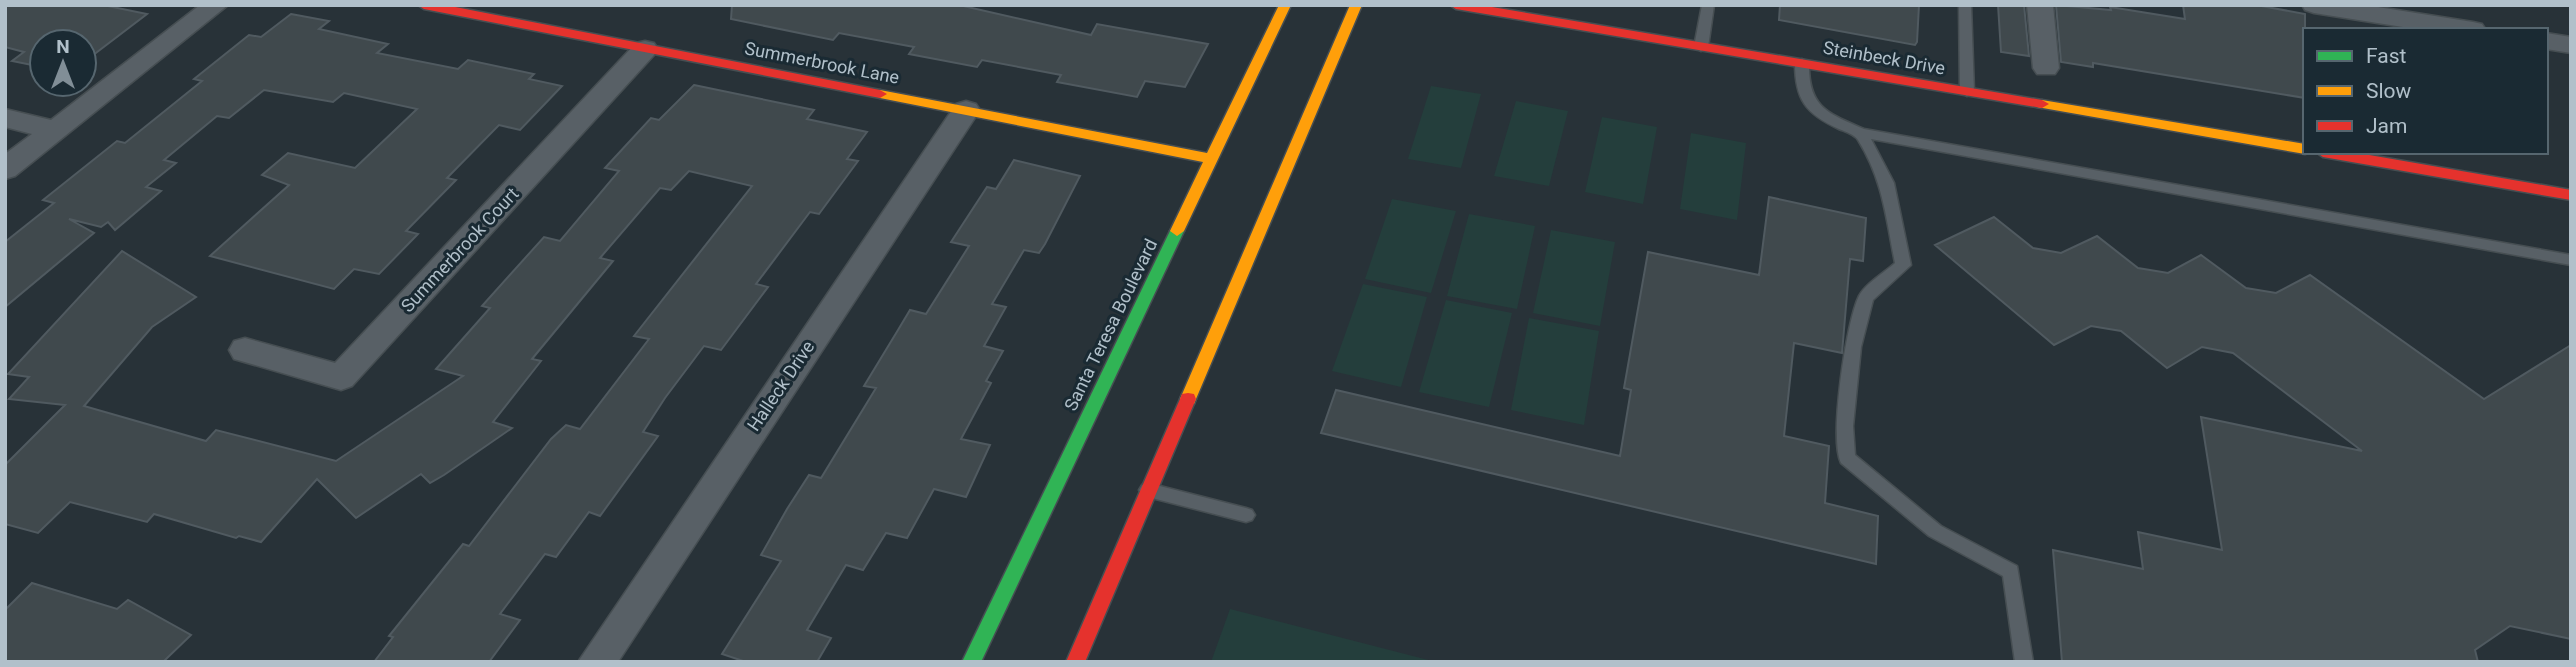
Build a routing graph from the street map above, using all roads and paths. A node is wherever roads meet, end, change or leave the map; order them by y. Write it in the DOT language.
graph roads {
  1 [pos="216,5"];
  2 [pos="424,5"];
  3 [pos="1285,5"];
  4 [pos="1356,5"];
  5 [pos="1456,5"];
  6 [pos="1708,5"];
  7 [pos="1965,5"];
  8 [pos="2040,5"];
  9 [pos="2314,5"];
  10 [pos="2475,5"];
  11 [pos="2362,21"];
  12 [pos="2448,28"];
  13 [pos="2484,28"];
  14 [pos="2548,41"];
  15 [pos="2571,45"];
  16 [pos="1701,47"];
  17 [pos="645,49"];
  18 [pos="1802,64"];
  19 [pos="2046,68"];
  20 [pos="1967,92"];
  21 [pos="966,110"];
  22 [pos="5,118"];
  23 [pos="56,130"];
  24 [pos="1861,133"];
  25 [pos="2303,149"];
  26 [pos="2344,154"];
  27 [pos="1212,159"];
  28 [pos="2408,160"];
  29 [pos="5,169"];
  30 [pos="2571,195"];
  31 [pos="2571,260"];
  32 [pos="245,350"];
  33 [pos="1148,490"];
  34 [pos="1246,515"];
  35 [pos="597,662"];
  36 [pos="971,662"];
  37 [pos="1075,662"];
  38 [pos="2024,662"];
  1 -- 23 [label="street"];
  2 -- 17 [label="street, Summerbrook Lane"];
  3 -- 27 [label="street, Santa Teresa Boulevard"];
  4 -- 33 [label="street"];
  5 -- 16 [label="street, Steinbeck Drive"];
  6 -- 16 [label="lane"];
  7 -- 20 [label="lane"];
  8 -- 19 [label="street"];
  9 -- 11 [label="street"];
  10 -- 13 [label="street"];
  11 -- 12 [label="street"];
  14 -- 15 [label="street"];
  16 -- 18 [label="street, Steinbeck Drive"];
  17 -- 21 [label="street, Summerbrook Lane"];
  17 -- 32 [label="street, Summerbrook Court"];
  18 -- 20 [label="street, Steinbeck Drive"];
  18 -- 24 [label="lane"];
  20 -- 25 [label="street, Steinbeck Drive"];
  21 -- 27 [label="street, Summerbrook Lane"];
  21 -- 35 [label="street, Halleck Drive"];
  22 -- 23 [label="street"];
  23 -- 29 [label="street"];
  24 -- 31 [label="lane"];
  24 -- 38 [label="lane"];
  26 -- 28 [label="street"];
  27 -- 36 [label="street, Santa Teresa Boulevard"];
  28 -- 30 [label="street"];
  33 -- 34 [label="lane"];
  33 -- 37 [label="street"];
}
